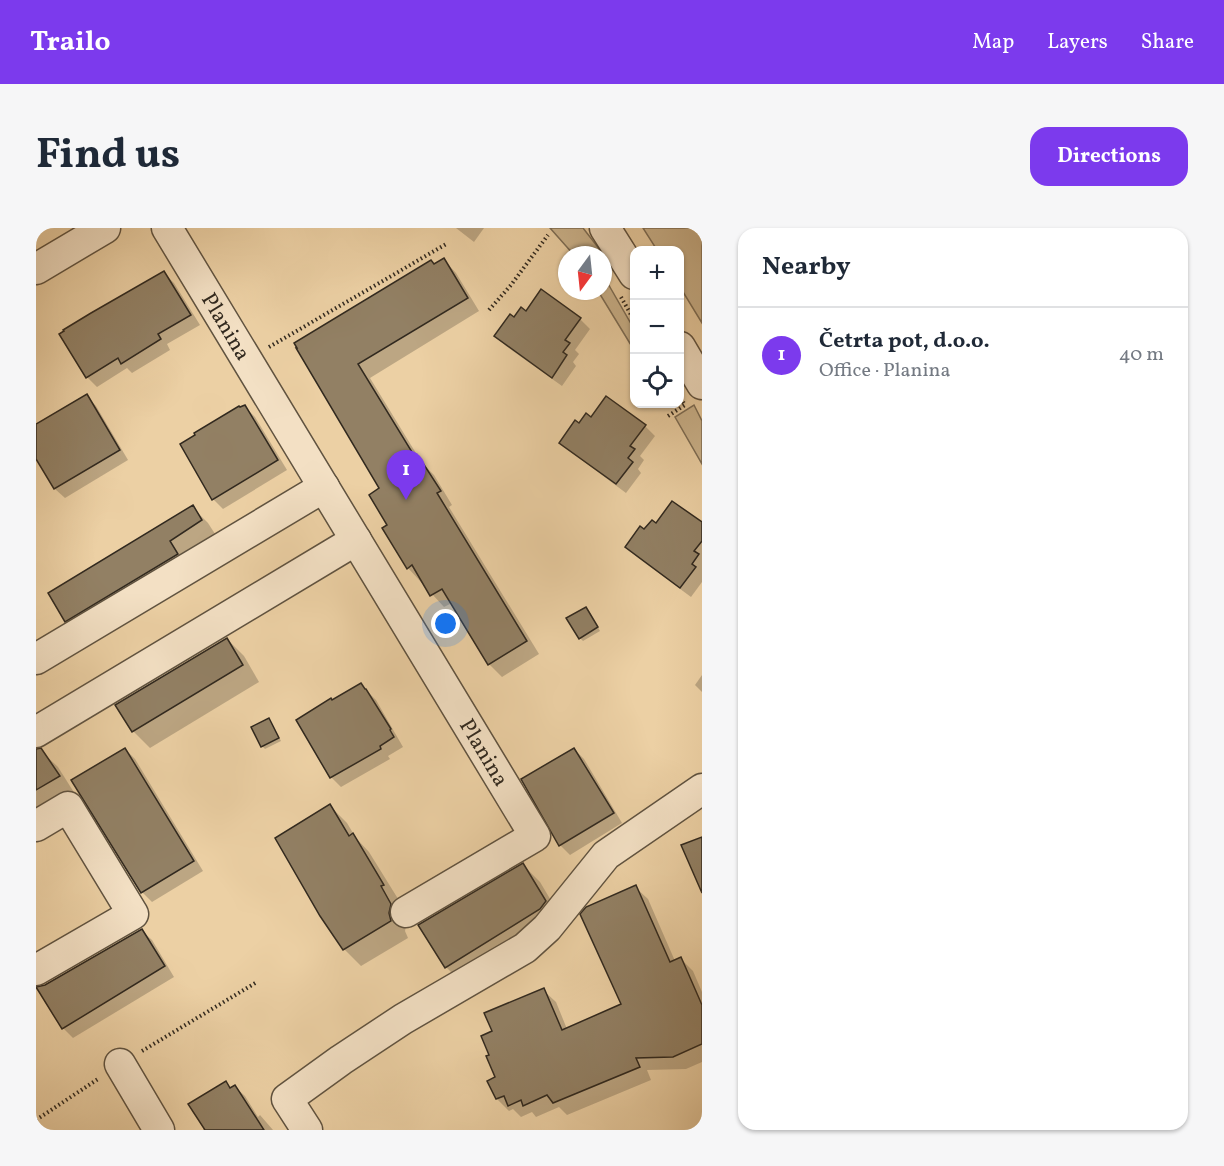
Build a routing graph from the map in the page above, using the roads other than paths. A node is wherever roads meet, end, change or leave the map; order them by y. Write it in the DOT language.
graph roads {
  1 [pos="105,228"];
  2 [pos="167,228"];
  3 [pos="605,228"];
  4 [pos="36,269"];
  5 [pos="626,283"];
  6 [pos="684,354"];
  7 [pos="702,384"];
  8 [pos="324,487"];
  9 [pos="356,540"];
  10 [pos="36,659"];
  11 [pos="36,732"];
  12 [pos="702,789"];
  13 [pos="36,826"];
  14 [pos="406,912"];
  15 [pos="36,970"];
  16 [pos="120,1064"];
  17 [pos="159,1130"];
  18 [pos="307,1130"];
  1 -- 4 [label="street"];
  2 -- 8 [label="street, Planina"];
  3 -- 5 [label="street"];
  6 -- 7 [label="street"];
  8 -- 9 [label="street, Planina"];
  8 -- 10 [label="street"];
  9 -- 11 [label="street"];
  9 -- 14 [label="street, Planina"];
  12 -- 18 [label="street"];
  13 -- 15 [label="street"];
  16 -- 17 [label="street"];
}
